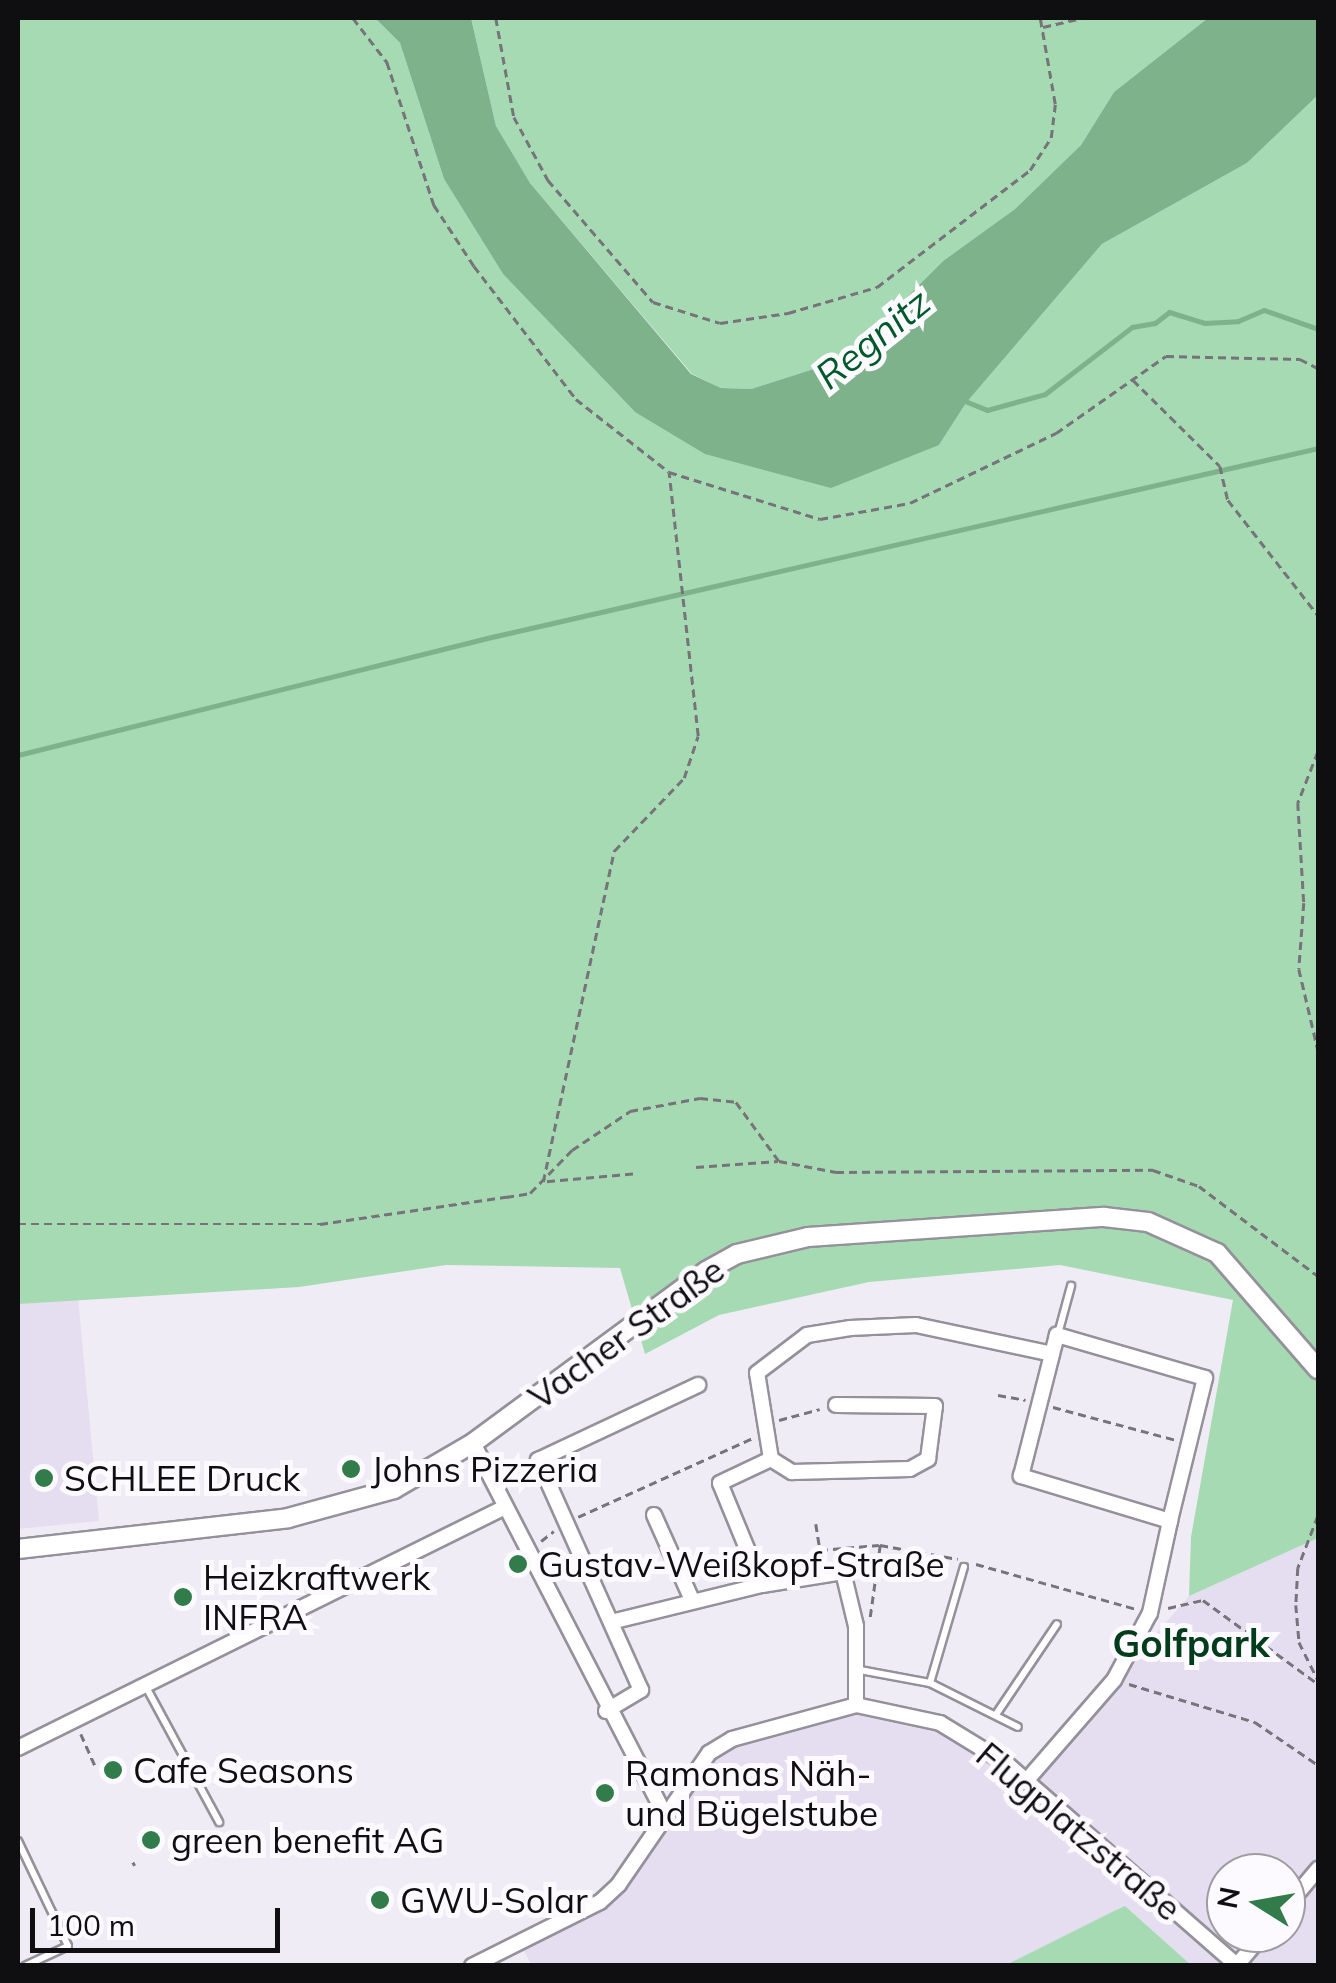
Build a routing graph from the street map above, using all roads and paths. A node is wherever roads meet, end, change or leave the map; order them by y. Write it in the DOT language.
graph roads {
  1 [pos="352,18"];
  2 [pos="496,18"];
  3 [pos="1040,18"];
  4 [pos="1081,18"];
  5 [pos="1041,28"];
  6 [pos="1318,368"];
  7 [pos="1132,379"];
  8 [pos="669,472"];
  9 [pos="1318,615"];
  10 [pos="1318,752"];
  11 [pos="1318,1050"];
  12 [pos="779,1162"];
  13 [pos="696,1167"];
  14 [pos="633,1174"];
  15 [pos="543,1182"];
  16 [pos="18,1224"];
  17 [pos="1318,1276"];
  18 [pos="1071,1286"];
  19 [pos="1058,1335"];
  20 [pos="1052,1354"];
  21 [pos="1318,1369"];
  22 [pos="698,1385"];
  23 [pos="998,1395"];
  24 [pos="1039,1403"];
  25 [pos="836,1405"];
  26 [pos="768,1434"];
  27 [pos="1189,1443"];
  28 [pos="473,1444"];
  29 [pos="771,1459"];
  30 [pos="505,1508"];
  31 [pos="654,1515"];
  32 [pos="1318,1516"];
  33 [pos="1170,1521"];
  34 [pos="566,1522"];
  35 [pos="816,1524"];
  36 [pos="880,1545"];
  37 [pos="18,1549"];
  38 [pos="527,1552"];
  39 [pos="964,1567"];
  40 [pos="762,1584"];
  41 [pos="692,1600"];
  42 [pos="1150,1612"];
  43 [pos="615,1621"];
  44 [pos="1057,1624"];
  45 [pos="856,1626"];
  46 [pos="860,1670"];
  47 [pos="1114,1680"];
  48 [pos="1318,1682"];
  49 [pos="930,1683"];
  50 [pos="144,1684"];
  51 [pos="856,1705"];
  52 [pos="606,1710"];
  53 [pos="997,1713"];
  54 [pos="74,1720"];
  55 [pos="1018,1727"];
  56 [pos="18,1748"];
  57 [pos="95,1764"];
  58 [pos="1318,1765"];
  59 [pos="1028,1780"];
  60 [pos="665,1815"];
  61 [pos="219,1822"];
  62 [pos="18,1841"];
  63 [pos="25,1966"];
  64 [pos="472,1966"];
  65 [pos="1237,1966"];
  1 -- 8 [label="path"];
  2 -- 5 [label="path"];
  3 -- 5 [label="path"];
  4 -- 5 [label="path"];
  6 -- 7 [label="path"];
  7 -- 8 [label="path"];
  7 -- 9 [label="path"];
  8 -- 15 [label="path"];
  10 -- 11 [label="path"];
  12 -- 13 [label="path"];
  12 -- 15 [label="path"];
  12 -- 17 [label="path"];
  14 -- 15 [label="path"];
  15 -- 16 [label="path"];
  18 -- 19 [label="lane"];
  19 -- 20 [label="street"];
  19 -- 27 [label="street"];
  20 -- 24 [label="street"];
  20 -- 26 [label="street"];
  21 -- 28 [label="street, Vacher Straße"];
  22 -- 34 [label="street"];
  23 -- 24 [label="path"];
  24 -- 27 [label="path"];
  24 -- 33 [label="street"];
  25 -- 26 [label="path"];
  25 -- 29 [label="street"];
  26 -- 29 [label="street"];
  26 -- 34 [label="path"];
  27 -- 33 [label="street"];
  28 -- 30 [label="street"];
  28 -- 37 [label="street, Vacher Straße"];
  29 -- 40 [label="street"];
  30 -- 38 [label="street"];
  30 -- 50 [label="street"];
  31 -- 41 [label="street"];
  32 -- 48 [label="path"];
  33 -- 42 [label="street"];
  34 -- 38 [label="path"];
  34 -- 43 [label="street"];
  35 -- 36 [label="path"];
  36 -- 42 [label="path"];
  36 -- 45 [label="path"];
  38 -- 52 [label="street"];
  39 -- 49 [label="lane"];
  40 -- 41 [label="street"];
  40 -- 45 [label="street"];
  41 -- 43 [label="street"];
  42 -- 47 [label="street"];
  42 -- 48 [label="path"];
  43 -- 52 [label="street"];
  44 -- 53 [label="lane"];
  45 -- 46 [label="street"];
  46 -- 49 [label="lane"];
  46 -- 51 [label="street"];
  47 -- 58 [label="path"];
  47 -- 59 [label="street"];
  49 -- 53 [label="lane"];
  50 -- 54 [label="street"];
  50 -- 61 [label="lane"];
  51 -- 59 [label="street, Flugplatzstraße"];
  51 -- 60 [label="street, Flugplatzstraße"];
  52 -- 60 [label="street"];
  53 -- 55 [label="lane"];
  54 -- 56 [label="street"];
  54 -- 57 [label="path"];
  59 -- 65 [label="street, Flugplatzstraße"];
  60 -- 64 [label="street, Flugplatzstraße"];
  62 -- 63 [label="lane"];
}
